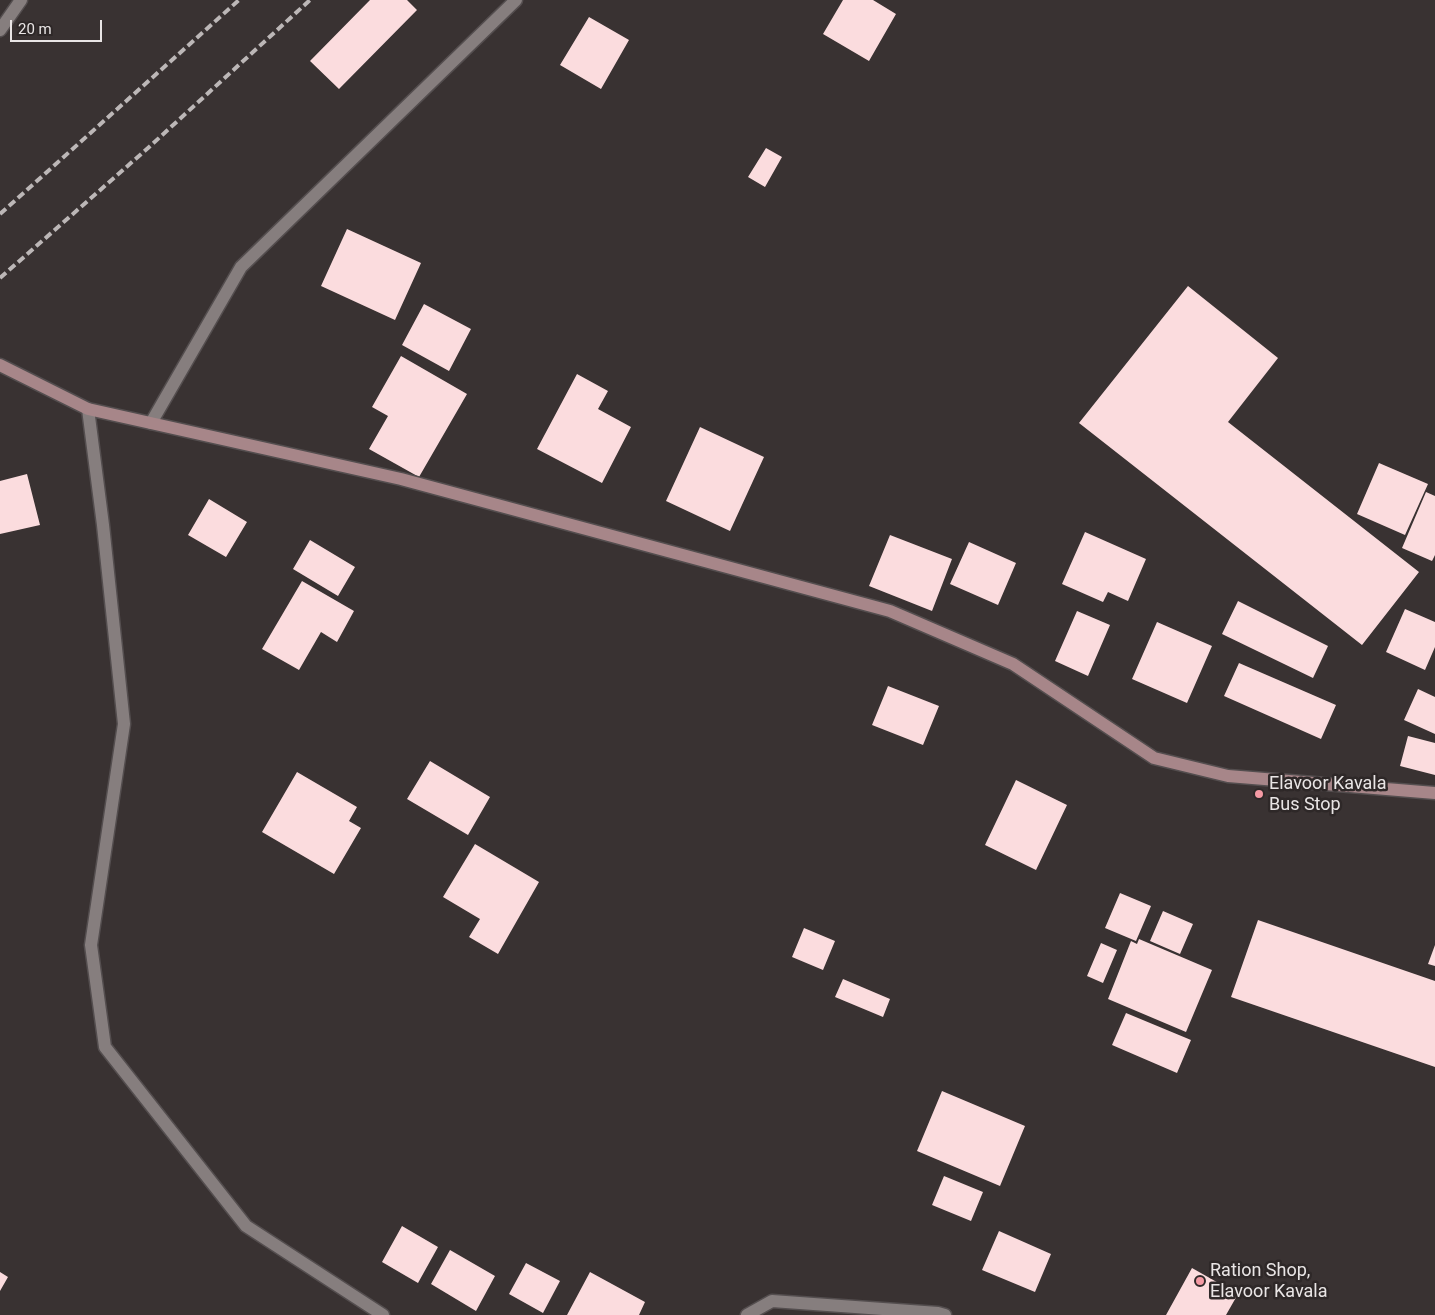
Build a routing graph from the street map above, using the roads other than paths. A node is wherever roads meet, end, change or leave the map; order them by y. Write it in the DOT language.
graph roads {
  1 [pos="21,0"];
  2 [pos="516,0"];
  3 [pos="0,30"];
  4 [pos="0,365"];
  5 [pos="88,409"];
  6 [pos="151,423"];
  7 [pos="1435,793"];
  8 [pos="384,1315"];
  9 [pos="747,1315"];
  10 [pos="945,1315"];
  1 -- 3 [label="street"];
  2 -- 6 [label="street"];
  4 -- 5 [label="main road"];
  5 -- 6 [label="main road"];
  5 -- 8 [label="street"];
  6 -- 7 [label="main road"];
  9 -- 10 [label="street"];
}
